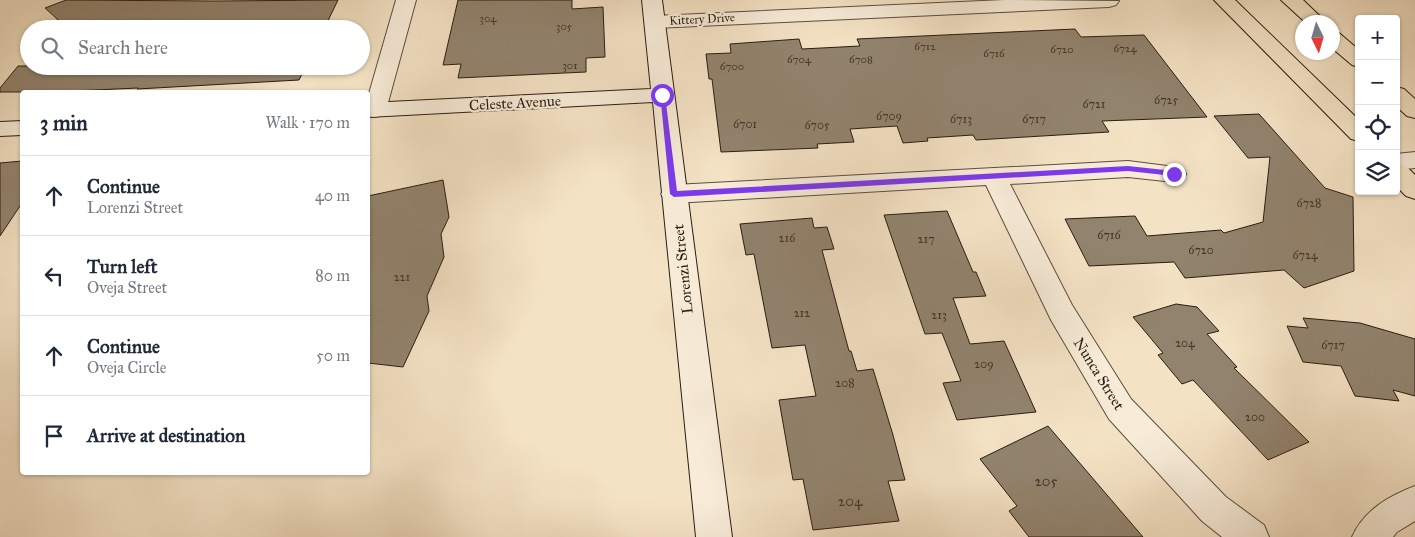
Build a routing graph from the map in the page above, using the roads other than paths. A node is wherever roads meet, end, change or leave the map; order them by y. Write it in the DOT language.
graph roads {
  1 [pos="406,0"];
  2 [pos="652,0"];
  3 [pos="1224,0"];
  4 [pos="1291,0"];
  5 [pos="1109,1"];
  6 [pos="906,5"];
  7 [pos="1308,15"];
  8 [pos="655,22"];
  9 [pos="1340,44"];
  10 [pos="1358,60"];
  11 [pos="662,95"];
  12 [pos="1400,98"];
  13 [pos="371,110"];
  14 [pos="1415,111"];
  15 [pos="20,128"];
  16 [pos="0,129"];
  17 [pos="1355,130"];
  18 [pos="1415,160"];
  19 [pos="1400,162"];
  20 [pos="1174,174"];
  21 [pos="993,175"];
  22 [pos="1400,176"];
  23 [pos="1415,190"];
  24 [pos="674,194"];
  25 [pos="1415,502"];
  26 [pos="714,537"];
  27 [pos="1251,537"];
  28 [pos="1370,537"];
  1 -- 13 [label="street"];
  2 -- 8 [label="street, Lorenzi Street"];
  3 -- 17 [label="main road"];
  4 -- 7 [label="main road"];
  5 -- 6 [label="street, Kittery Drive"];
  6 -- 8 [label="street, Kittery Drive"];
  8 -- 11 [label="street, Lorenzi Street"];
  9 -- 10 [label="main road"];
  11 -- 13 [label="street, Celeste Avenue"];
  11 -- 24 [label="street, Lorenzi Street"];
  12 -- 14 [label="main road"];
  15 -- 16 [label="street"];
  18 -- 19 [label="street"];
  20 -- 21 [label="street"];
  21 -- 24 [label="street"];
  21 -- 27 [label="street, Nunca Street"];
  22 -- 23 [label="main road"];
  24 -- 26 [label="street, Lorenzi Street"];
  25 -- 28 [label="street"];
}
